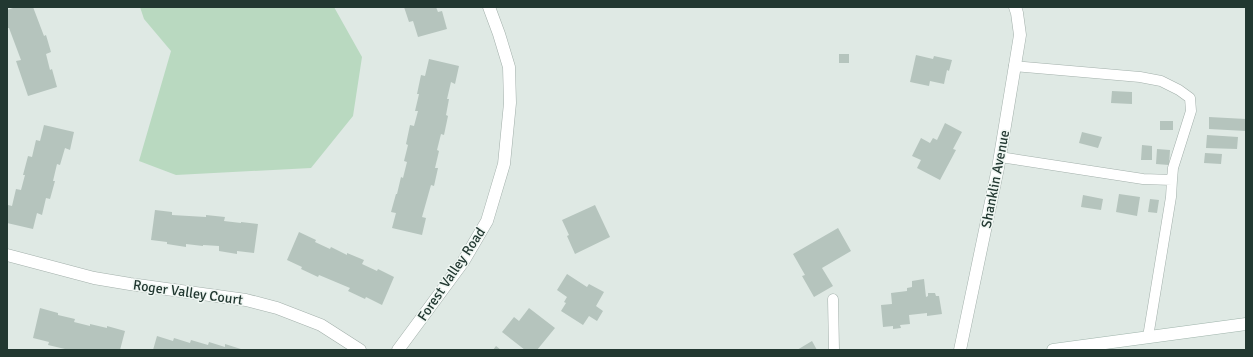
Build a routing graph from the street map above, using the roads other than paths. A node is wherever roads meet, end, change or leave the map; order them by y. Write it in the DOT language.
graph roads {
  1 [pos="489,7"];
  2 [pos="1015,7"];
  3 [pos="1014,66"];
  4 [pos="1000,157"];
  5 [pos="1172,180"];
  6 [pos="7,255"];
  7 [pos="833,299"];
  8 [pos="1246,324"];
  9 [pos="1148,337"];
  10 [pos="1099,347"];
  11 [pos="360,350"];
  12 [pos="398,350"];
  13 [pos="834,350"];
  14 [pos="960,350"];
  15 [pos="1053,350"];
  1 -- 12 [label="street, Forest Valley Road"];
  2 -- 3 [label="street, Shanklin Avenue"];
  3 -- 4 [label="street, Shanklin Avenue"];
  3 -- 5 [label="lane"];
  4 -- 5 [label="lane"];
  4 -- 14 [label="street, Shanklin Avenue"];
  5 -- 9 [label="lane"];
  6 -- 11 [label="street, Roger Valley Court"];
  7 -- 13 [label="lane"];
  8 -- 9 [label="street"];
  9 -- 10 [label="street"];
  10 -- 15 [label="street"];
}
